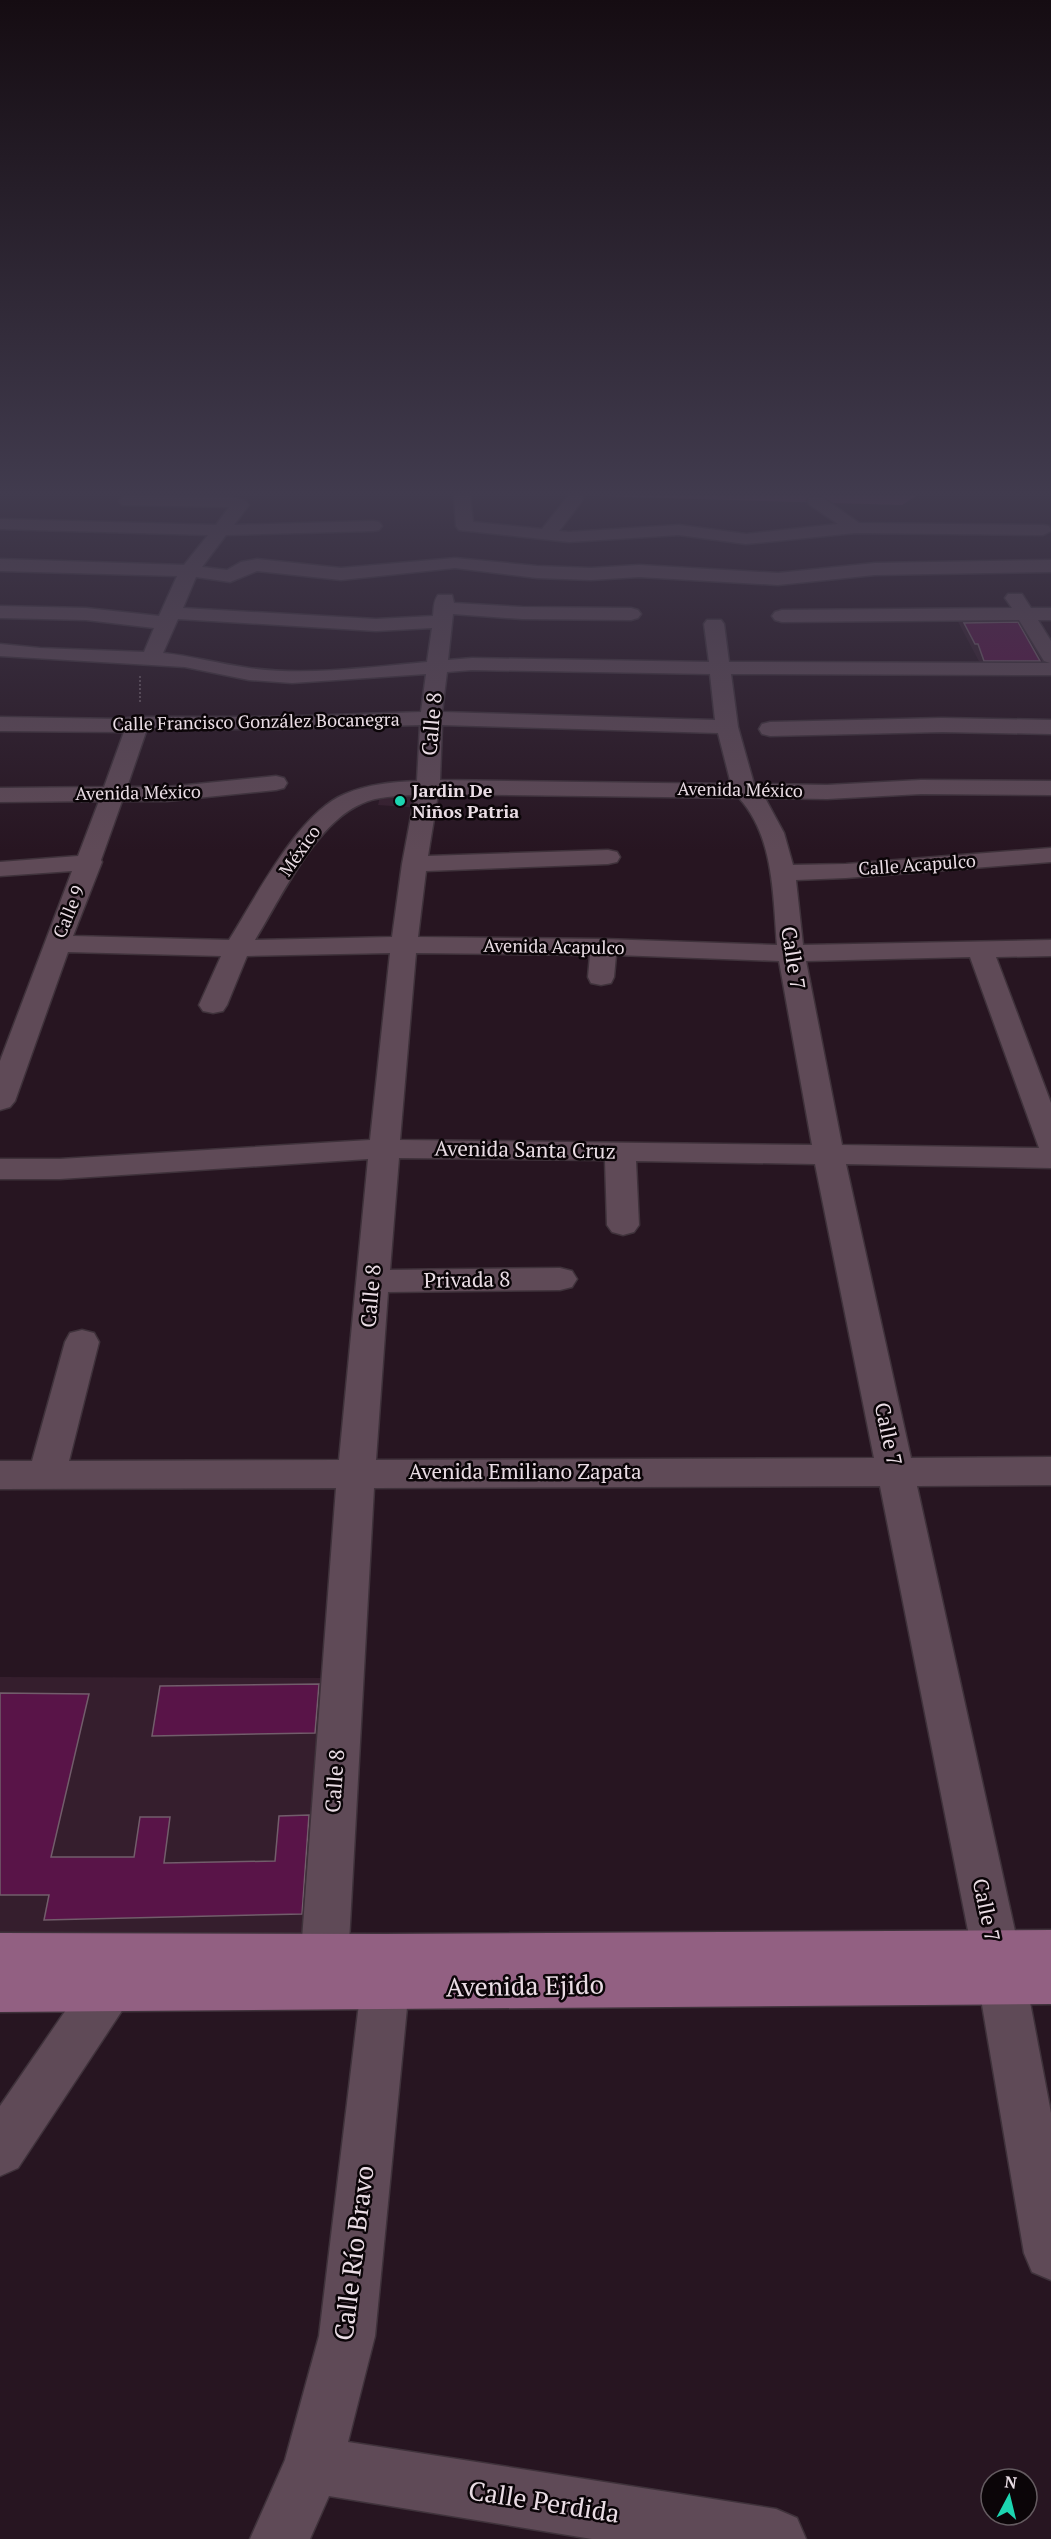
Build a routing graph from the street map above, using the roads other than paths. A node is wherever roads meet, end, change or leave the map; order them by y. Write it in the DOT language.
graph roads {
  1 [pos="64,613"];
  2 [pos="170,613"];
  3 [pos="427,613"];
  4 [pos="442,613"];
  5 [pos="575,613"];
  6 [pos="631,614"];
  7 [pos="1025,614"];
  8 [pos="1051,614"];
  9 [pos="782,616"];
  10 [pos="168,618"];
  11 [pos="714,624"];
  12 [pos="0,650"];
  13 [pos="1051,657"];
  14 [pos="152,658"];
  15 [pos="438,665"];
  16 [pos="720,668"];
  17 [pos="1051,669"];
  18 [pos="431,718"];
  19 [pos="138,723"];
  20 [pos="0,724"];
  21 [pos="727,727"];
  22 [pos="1051,727"];
  23 [pos="770,729"];
  24 [pos="276,783"];
  25 [pos="428,787"];
  26 [pos="1051,788"];
  27 [pos="744,790"];
  28 [pos="0,795"];
  29 [pos="113,795"];
  30 [pos="1051,855"];
  31 [pos="608,857"];
  32 [pos="90,862"];
  33 [pos="414,864"];
  34 [pos="0,869"];
  35 [pos="783,873"];
  36 [pos="57,944"];
  37 [pos="404,945"];
  38 [pos="603,947"];
  39 [pos="237,948"];
  40 [pos="1051,948"];
  41 [pos="980,950"];
  42 [pos="791,952"];
  43 [pos="601,977"];
  44 [pos="213,1005"];
  45 [pos="0,1101"];
  46 [pos="1051,1144"];
  47 [pos="384,1149"];
  48 [pos="620,1152"];
  49 [pos="829,1155"];
  50 [pos="1051,1158"];
  51 [pos="0,1169"];
  52 [pos="623,1225"];
  53 [pos="560,1279"];
  54 [pos="373,1281"];
  55 [pos="82,1342"];
  56 [pos="895,1470"];
  57 [pos="1051,1471"];
  58 [pos="356,1473"];
  59 [pos="0,1475"];
  60 [pos="46,1476"];
  61 [pos="1051,1953"];
  62 [pos="0,1956"];
  63 [pos="998,1967"];
  64 [pos="120,1972"];
  65 [pos="323,1972"];
  66 [pos="385,1972"];
  67 [pos="1051,1981"];
  68 [pos="0,1989"];
  69 [pos="0,2150"];
  70 [pos="1049,2226"];
  71 [pos="313,2465"];
  72 [pos="280,2539"];
  73 [pos="776,2539"];
  1 -- 10 [label="street"];
  2 -- 10 [label="street"];
  3 -- 10 [label="street"];
  4 -- 15 [label="street, Calle 8"];
  5 -- 6 [label="street"];
  7 -- 8 [label="street"];
  7 -- 9 [label="street"];
  7 -- 13 [label="street"];
  10 -- 14 [label="street"];
  11 -- 16 [label="street, Calle 7"];
  12 -- 14 [label="street"];
  14 -- 15 [label="street"];
  15 -- 16 [label="street"];
  15 -- 18 [label="street, Calle 8"];
  16 -- 17 [label="street"];
  16 -- 21 [label="street, Calle 7"];
  18 -- 19 [label="street, Calle Francisco González Bocanegra"];
  18 -- 21 [label="street, Calle Francisco González Bocanegra"];
  18 -- 25 [label="street, Calle 8"];
  19 -- 20 [label="street, Calle Francisco González Bocanegra"];
  19 -- 29 [label="street, Calle 9"];
  21 -- 27 [label="street, Calle 7"];
  22 -- 23 [label="street"];
  24 -- 29 [label="street, Avenida México"];
  25 -- 27 [label="street, Avenida México"];
  25 -- 33 [label="street, Calle 8"];
  25 -- 39 [label="street, México"];
  26 -- 27 [label="street, Avenida México"];
  27 -- 35 [label="street, Calle 7"];
  28 -- 29 [label="street, Avenida México"];
  29 -- 32 [label="street, Calle 9"];
  30 -- 35 [label="street, Calle Acapulco"];
  31 -- 33 [label="street"];
  32 -- 34 [label="street"];
  32 -- 36 [label="street, Calle 9"];
  33 -- 37 [label="street, Calle 8"];
  35 -- 42 [label="street, Calle 7"];
  36 -- 39 [label="street, Avenida Acapulco"];
  36 -- 45 [label="street, Calle 9"];
  37 -- 38 [label="street, Avenida Acapulco"];
  37 -- 39 [label="street, Avenida Acapulco"];
  37 -- 47 [label="street, Calle 8"];
  38 -- 42 [label="street, Avenida Acapulco"];
  38 -- 43 [label="street"];
  39 -- 44 [label="street, México"];
  40 -- 41 [label="street, Avenida Acapulco"];
  41 -- 42 [label="street, Avenida Acapulco"];
  41 -- 46 [label="street"];
  42 -- 49 [label="street, Calle 7"];
  47 -- 48 [label="street, Avenida Santa Cruz"];
  47 -- 51 [label="street, Avenida Santa Cruz"];
  47 -- 54 [label="street, Calle 8"];
  48 -- 49 [label="street, Avenida Santa Cruz"];
  48 -- 52 [label="street"];
  49 -- 50 [label="street, Avenida Santa Cruz"];
  49 -- 56 [label="street, Calle 7"];
  53 -- 54 [label="street, Privada 8"];
  54 -- 58 [label="street, Calle 8"];
  55 -- 60 [label="street"];
  56 -- 57 [label="street, Avenida Emiliano Zapata"];
  56 -- 58 [label="street, Avenida Emiliano Zapata"];
  56 -- 63 [label="street, Calle 7"];
  58 -- 60 [label="street, Avenida Emiliano Zapata"];
  58 -- 65 [label="street, Calle 8"];
  59 -- 60 [label="street, Avenida Emiliano Zapata"];
  61 -- 63 [label="main road, Avenida Ejido"];
  62 -- 64 [label="main road, Avenida Ejido"];
  63 -- 66 [label="main road, Avenida Ejido"];
  63 -- 67 [label="main road, Avenida Ejido"];
  63 -- 70 [label="street, Calle 7"];
  64 -- 65 [label="main road, Avenida Ejido"];
  64 -- 68 [label="main road, Avenida Ejido"];
  64 -- 69 [label="street"];
  65 -- 66 [label="main road, Avenida Ejido"];
  66 -- 71 [label="street, Calle Río Bravo"];
  71 -- 72 [label="street, Calle Río Bravo"];
  71 -- 73 [label="street, Calle Perdida"];
}
